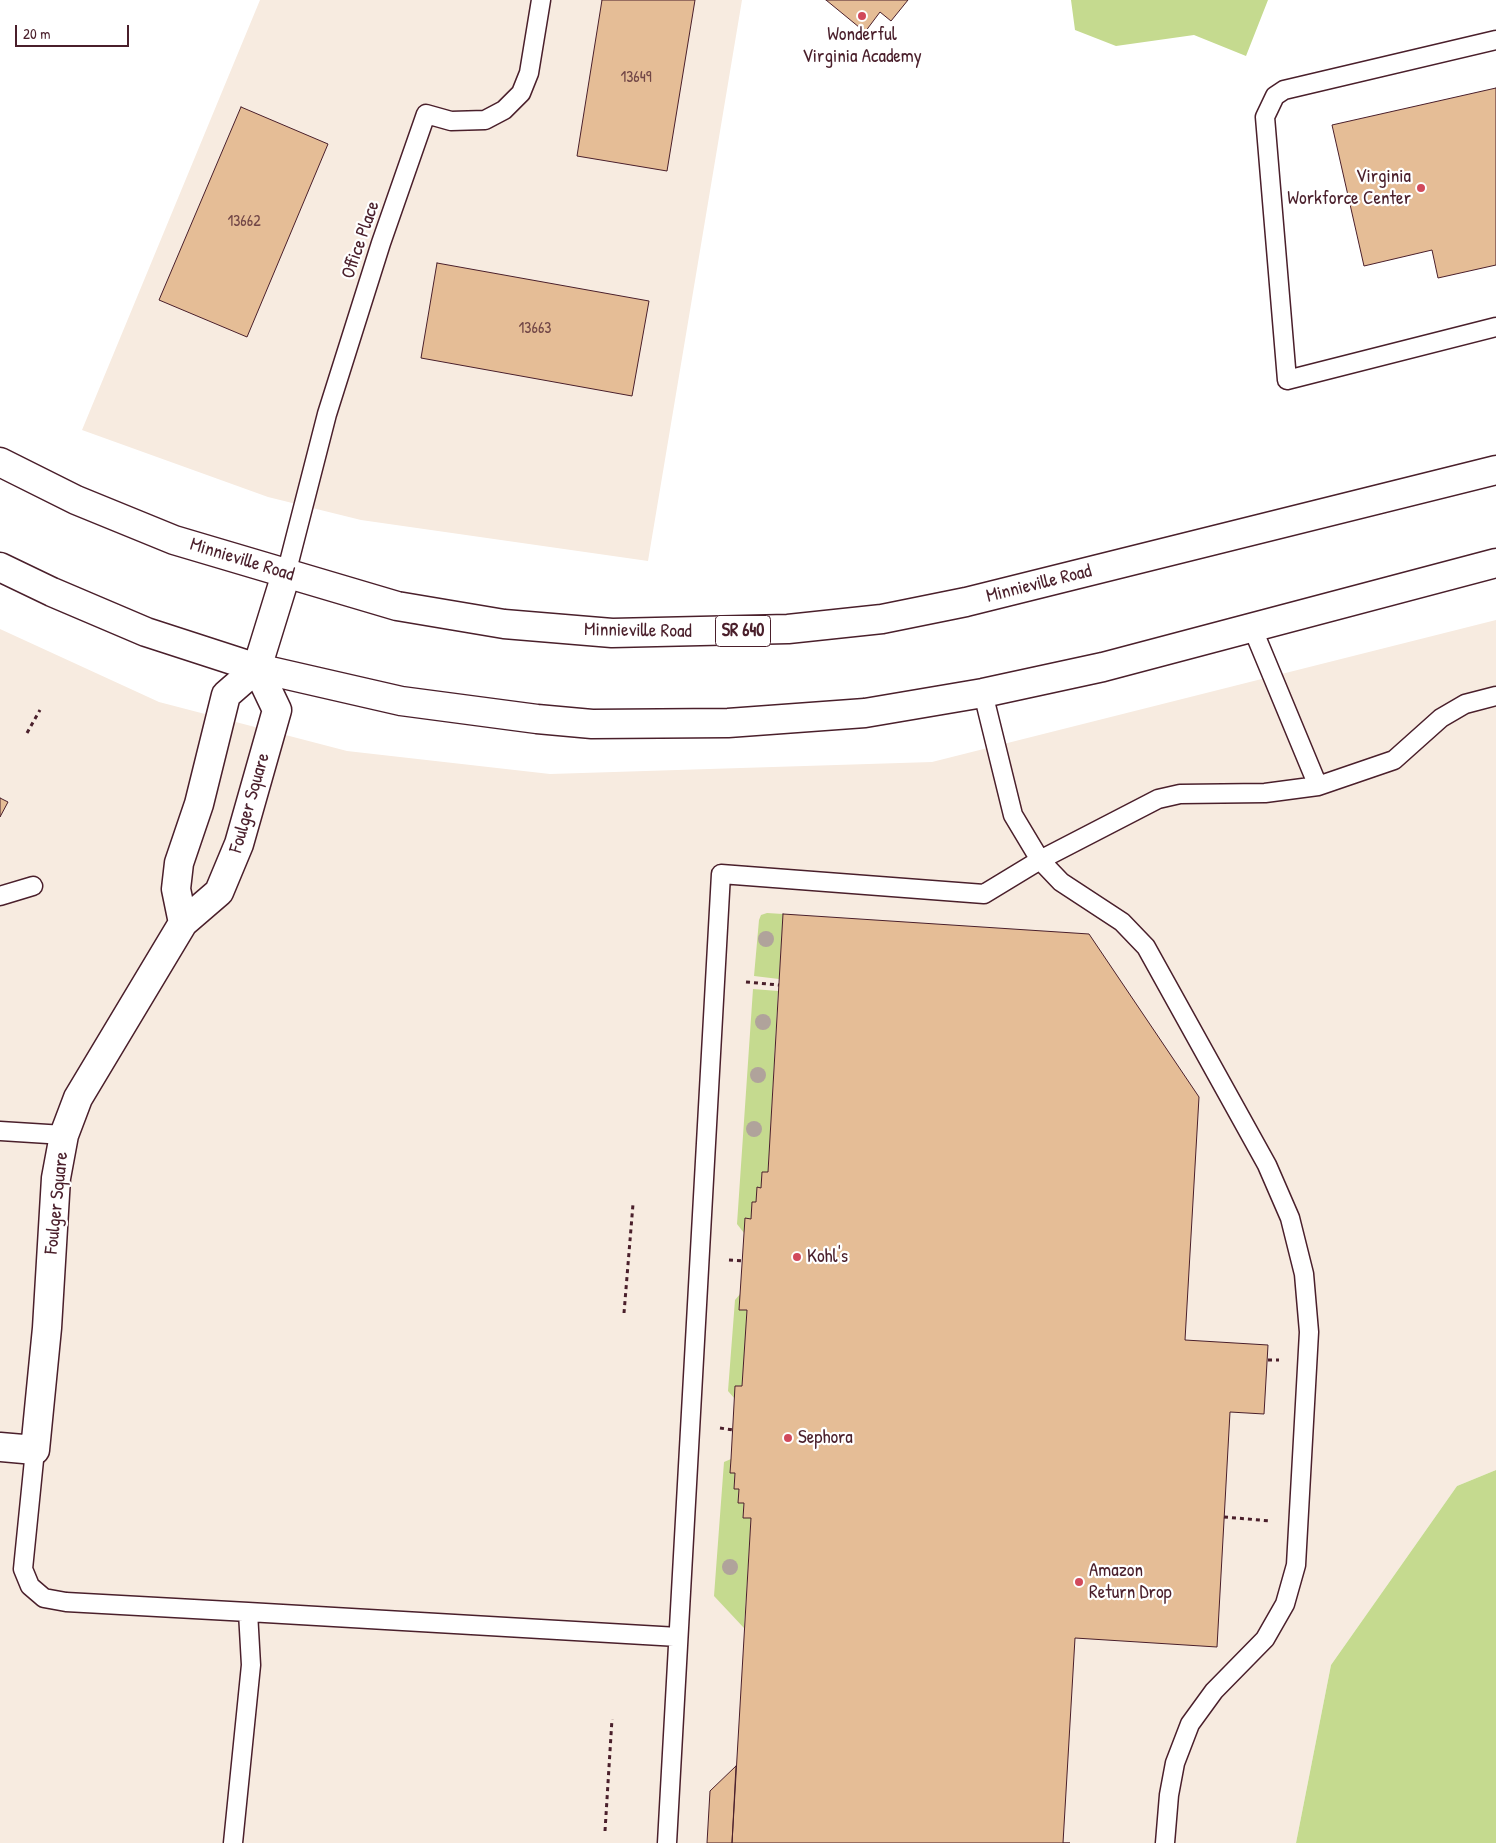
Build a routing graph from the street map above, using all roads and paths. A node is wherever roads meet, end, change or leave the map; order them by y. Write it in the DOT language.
graph roads {
  1 [pos="540,0"];
  2 [pos="1496,40"];
  3 [pos="1496,327"];
  4 [pos="0,462"];
  5 [pos="1496,470"];
  6 [pos="1496,563"];
  7 [pos="0,567"];
  8 [pos="286,574"];
  9 [pos="1252,627"];
  10 [pos="257,668"];
  11 [pos="982,693"];
  12 [pos="1496,696"];
  13 [pos="40,710"];
  14 [pos="28,734"];
  15 [pos="1318,786"];
  16 [pos="1040,860"];
  17 [pos="34,886"];
  18 [pos="0,896"];
  19 [pos="183,923"];
  20 [pos="746,982"];
  21 [pos="779,985"];
  22 [pos="0,1131"];
  23 [pos="64,1135"];
  24 [pos="632,1204"];
  25 [pos="728,1260"];
  26 [pos="743,1261"];
  27 [pos="624,1313"];
  28 [pos="1268,1360"];
  29 [pos="1280,1360"];
  30 [pos="717,1428"];
  31 [pos="733,1430"];
  32 [pos="0,1447"];
  33 [pos="35,1450"];
  34 [pos="1224,1517"];
  35 [pos="1242,1518"];
  36 [pos="248,1612"];
  37 [pos="678,1637"];
  38 [pos="612,1719"];
  39 [pos="605,1831"];
  40 [pos="234,1843"];
  41 [pos="667,1843"];
  42 [pos="1165,1843"];
  1 -- 8 [label="lane, Office Place"];
  2 -- 3 [label="lane"];
  4 -- 8 [label="main road, Minnieville Road / SR 640"];
  5 -- 8 [label="main road, Minnieville Road / SR 640"];
  6 -- 9 [label="main road"];
  7 -- 10 [label="main road"];
  8 -- 10 [label="main road"];
  9 -- 11 [label="main road"];
  9 -- 15 [label="lane"];
  10 -- 11 [label="main road"];
  10 -- 19 [label="main road"];
  10 -- 19 [label="main road, Foulger Square"];
  11 -- 16 [label="lane"];
  12 -- 15 [label="lane"];
  13 -- 14 [label="path"];
  15 -- 16 [label="lane"];
  16 -- 37 [label="lane"];
  16 -- 42 [label="lane"];
  17 -- 18 [label="lane"];
  19 -- 23 [label="main road, Foulger Square"];
  20 -- 21 [label="path"];
  22 -- 23 [label="lane"];
  23 -- 33 [label="main road, Foulger Square"];
  24 -- 27 [label="path"];
  25 -- 26 [label="path"];
  28 -- 29 [label="path"];
  30 -- 31 [label="path"];
  32 -- 33 [label="main road"];
  33 -- 36 [label="lane"];
  34 -- 35 [label="path"];
  36 -- 37 [label="lane"];
  36 -- 40 [label="lane"];
  37 -- 41 [label="lane"];
  38 -- 39 [label="path"];
}
